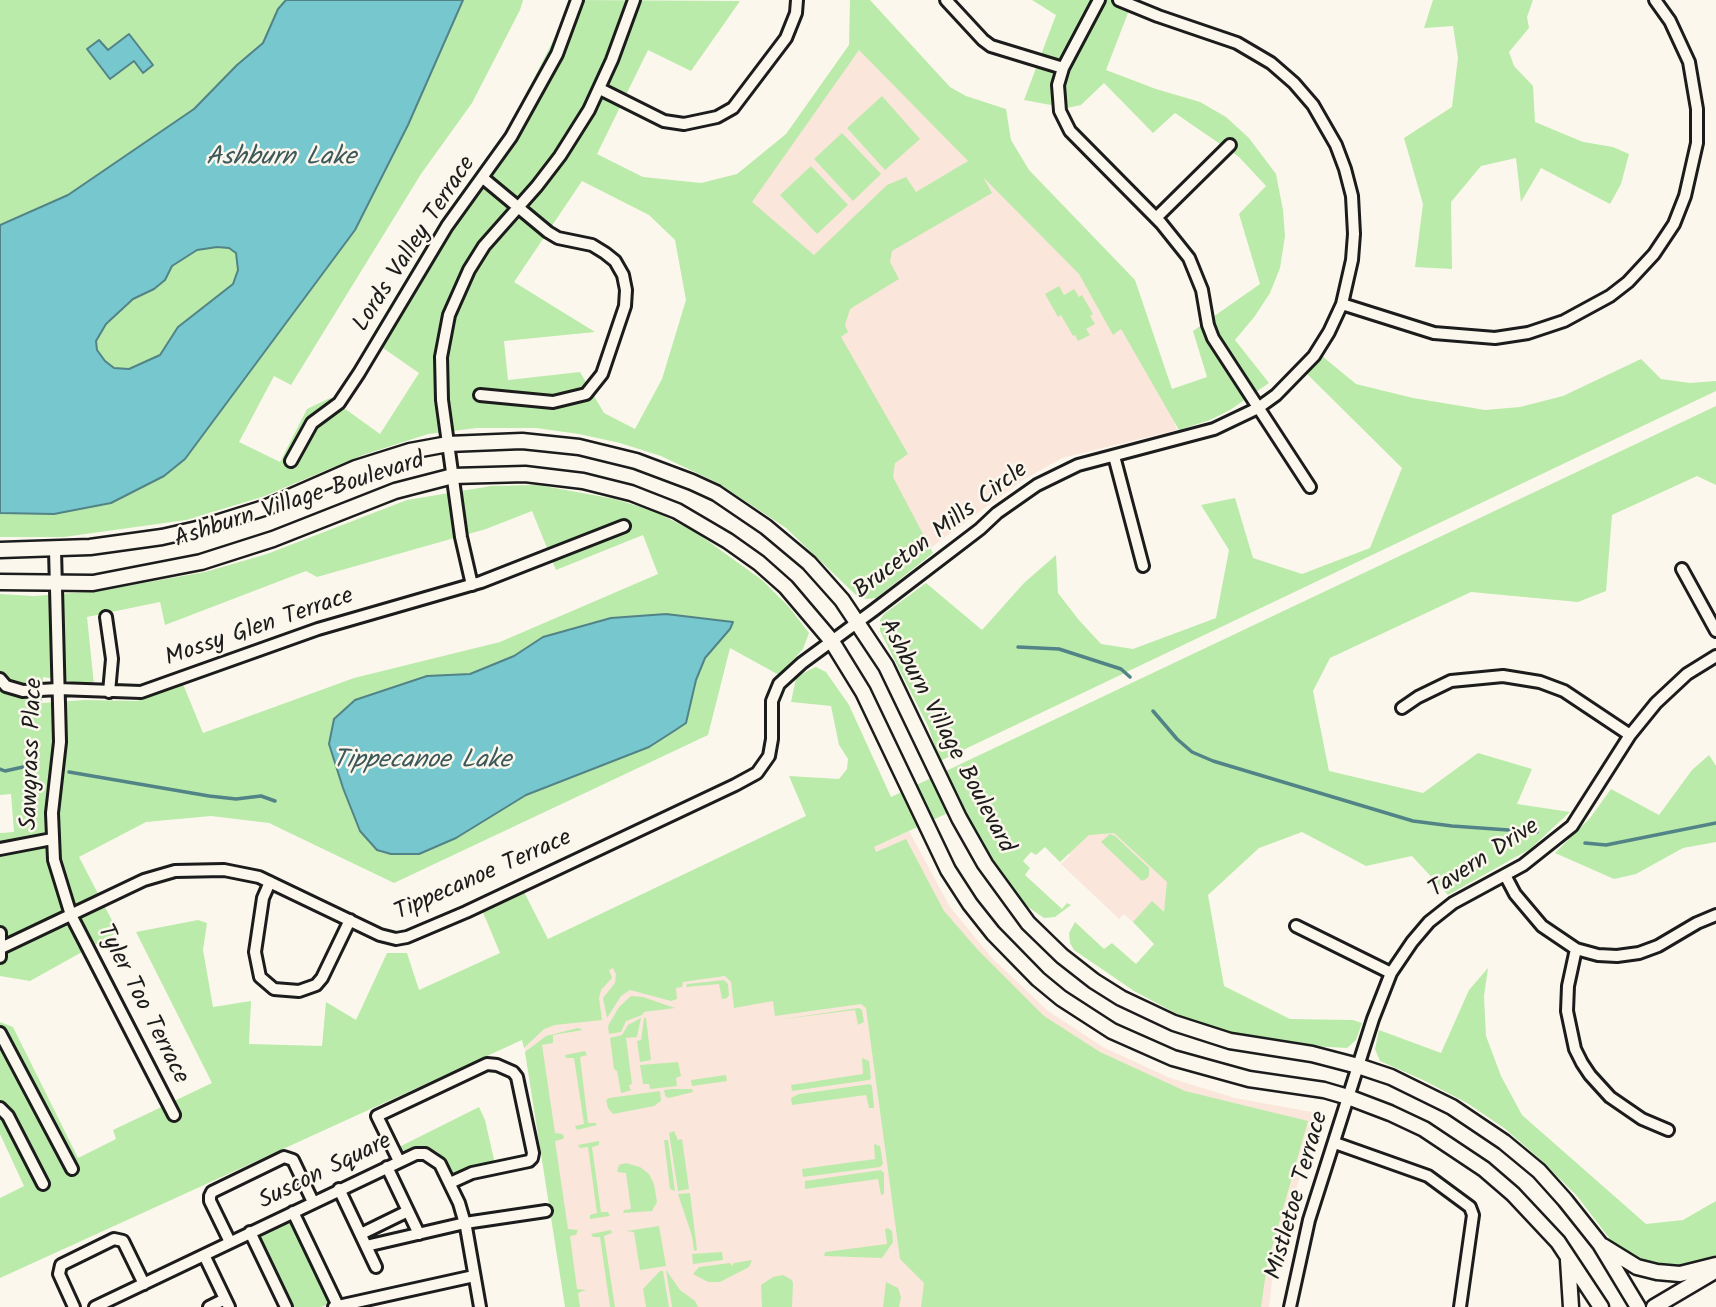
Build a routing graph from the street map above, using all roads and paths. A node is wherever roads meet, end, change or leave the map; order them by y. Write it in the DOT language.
graph roads {
  1 [pos="577,0"];
  2 [pos="634,0"];
  3 [pos="797,0"];
  4 [pos="946,0"];
  5 [pos="1100,0"];
  6 [pos="1119,0"];
  7 [pos="1654,0"];
  8 [pos="1063,68"];
  9 [pos="600,89"];
  10 [pos="1230,145"];
  11 [pos="484,178"];
  12 [pos="519,208"];
  13 [pos="1156,218"];
  14 [pos="1342,304"];
  15 [pos="480,395"];
  16 [pos="1258,408"];
  17 [pos="448,444"];
  18 [pos="1114,456"];
  19 [pos="291,461"];
  20 [pos="453,476"];
  21 [pos="1310,487"];
  22 [pos="624,526"];
  23 [pos="0,550"];
  24 [pos="55,550"];
  25 [pos="1143,566"];
  26 [pos="1682,569"];
  27 [pos="0,582"];
  28 [pos="57,582"];
  29 [pos="472,585"];
  30 [pos="106,617"];
  31 [pos="859,621"];
  32 [pos="1716,631"];
  33 [pos="831,640"];
  34 [pos="1716,656"];
  35 [pos="0,679"];
  36 [pos="58,689"];
  37 [pos="108,692"];
  38 [pos="1402,708"];
  39 [pos="1630,735"];
  40 [pos="52,839"];
  41 [pos="0,849"];
  42 [pos="1505,875"];
  43 [pos="270,881"];
  44 [pos="71,915"];
  45 [pos="1716,915"];
  46 [pos="350,920"];
  47 [pos="1296,926"];
  48 [pos="0,933"];
  49 [pos="1576,949"];
  50 [pos="1,953"];
  51 [pos="1391,973"];
  52 [pos="0,1034"];
  53 [pos="1358,1066"];
  54 [pos="1348,1097"];
  55 [pos="0,1108"];
  56 [pos="174,1115"];
  57 [pos="1668,1130"];
  58 [pos="1335,1143"];
  59 [pos="399,1161"];
  60 [pos="387,1167"];
  61 [pos="72,1169"];
  62 [pos="450,1183"];
  63 [pos="43,1184"];
  64 [pos="339,1189"];
  65 [pos="313,1202"];
  66 [pos="408,1211"];
  67 [pos="545,1211"];
  68 [pos="293,1212"];
  69 [pos="465,1223"];
  70 [pos="250,1232"];
  71 [pos="361,1234"];
  72 [pos="419,1234"];
  73 [pos="230,1242"];
  74 [pos="1600,1244"];
  75 [pos="366,1246"];
  76 [pos="204,1255"];
  77 [pos="1567,1255"];
  78 [pos="376,1267"];
  79 [pos="1716,1268"];
  80 [pos="474,1276"];
  81 [pos="144,1284"];
  82 [pos="227,1303"];
  83 [pos="368,1303"];
  84 [pos="336,1306"];
  85 [pos="74,1307"];
  86 [pos="95,1307"];
  87 [pos="209,1307"];
  88 [pos="286,1307"];
  89 [pos="480,1307"];
  90 [pos="1290,1307"];
  91 [pos="1460,1307"];
  92 [pos="1571,1307"];
  93 [pos="1601,1307"];
  94 [pos="1638,1307"];
  95 [pos="1654,1307"];
  1 -- 11 [label="street, Lords Valley Terrace"];
  2 -- 9 [label="street"];
  3 -- 9 [label="street"];
  4 -- 8 [label="street"];
  5 -- 8 [label="street"];
  6 -- 14 [label="street, Bruceton Mills Circle"];
  7 -- 14 [label="street"];
  8 -- 13 [label="street"];
  9 -- 12 [label="street"];
  10 -- 13 [label="street"];
  11 -- 12 [label="street"];
  11 -- 19 [label="street, Lords Valley Terrace"];
  12 -- 15 [label="street"];
  12 -- 17 [label="street"];
  13 -- 16 [label="street"];
  14 -- 16 [label="street, Bruceton Mills Circle"];
  16 -- 18 [label="street, Bruceton Mills Circle"];
  16 -- 21 [label="street"];
  17 -- 20 [label="street"];
  17 -- 24 [label="main road, Ashburn Village Boulevard"];
  17 -- 31 [label="main road, Ashburn Village Boulevard"];
  18 -- 25 [label="street"];
  18 -- 31 [label="street, Bruceton Mills Circle"];
  20 -- 28 [label="main road, Ashburn Village Boulevard"];
  20 -- 29 [label="street"];
  20 -- 33 [label="main road, Ashburn Village Boulevard"];
  22 -- 29 [label="street, Mossy Glen Terrace"];
  23 -- 24 [label="main road, Ashburn Village Boulevard"];
  24 -- 28 [label="street, Sawgrass Place"];
  26 -- 32 [label="street"];
  27 -- 28 [label="main road, Ashburn Village Boulevard"];
  28 -- 36 [label="street, Sawgrass Place"];
  29 -- 37 [label="street, Mossy Glen Terrace"];
  30 -- 37 [label="street"];
  31 -- 33 [label="street, Bruceton Mills Circle"];
  31 -- 53 [label="main road, Ashburn Village Boulevard"];
  33 -- 46 [label="street, Tippecanoe Terrace"];
  33 -- 54 [label="main road, Ashburn Village Boulevard"];
  34 -- 39 [label="street, Tavern Drive"];
  35 -- 36 [label="street, Mossy Glen Terrace"];
  36 -- 37 [label="street, Mossy Glen Terrace"];
  36 -- 40 [label="street, Sawgrass Place"];
  38 -- 39 [label="street"];
  39 -- 42 [label="street, Tavern Drive"];
  40 -- 41 [label="street"];
  40 -- 44 [label="street, Sawgrass Place"];
  42 -- 49 [label="street"];
  42 -- 51 [label="street, Tavern Drive"];
  43 -- 44 [label="street, Tippecanoe Terrace"];
  43 -- 46 [label="street, Tippecanoe Terrace"];
  43 -- 46 [label="street"];
  44 -- 50 [label="street, Tippecanoe Terrace"];
  44 -- 56 [label="street, Tyler Too Terrace"];
  45 -- 49 [label="street"];
  47 -- 51 [label="street"];
  48 -- 50 [label="street"];
  49 -- 57 [label="street"];
  51 -- 53 [label="street, Tavern Drive"];
  52 -- 61 [label="street"];
  53 -- 54 [label="street, Tavern Drive"];
  53 -- 74 [label="main road, Ashburn Village Boulevard"];
  54 -- 58 [label="street, Mistletoe Terrace"];
  54 -- 77 [label="main road, Ashburn Village Boulevard"];
  55 -- 63 [label="street"];
  58 -- 90 [label="street, Mistletoe Terrace"];
  58 -- 91 [label="street"];
  59 -- 60 [label="street, Suscon Square"];
  59 -- 62 [label="street, Suscon Square"];
  59 -- 62 [label="street"];
  60 -- 64 [label="street, Suscon Square"];
  60 -- 66 [label="street"];
  62 -- 69 [label="street, Suscon Square"];
  64 -- 65 [label="street, Suscon Square"];
  64 -- 71 [label="street"];
  65 -- 68 [label="street, Suscon Square"];
  65 -- 73 [label="street"];
  66 -- 71 [label="street"];
  66 -- 72 [label="street"];
  67 -- 69 [label="street"];
  68 -- 70 [label="street, Suscon Square"];
  68 -- 84 [label="street"];
  69 -- 72 [label="street"];
  69 -- 80 [label="street, Suscon Square"];
  70 -- 73 [label="street, Suscon Square"];
  70 -- 88 [label="street"];
  71 -- 75 [label="street"];
  72 -- 75 [label="street"];
  73 -- 76 [label="street, Suscon Square"];
  74 -- 79 [label="main road"];
  74 -- 94 [label="main road, Ashburn Village Boulevard"];
  75 -- 78 [label="street"];
  76 -- 81 [label="street, Suscon Square"];
  76 -- 82 [label="street"];
  77 -- 92 [label="main road"];
  77 -- 93 [label="main road, Ashburn Village Boulevard"];
  79 -- 95 [label="main road"];
  80 -- 83 [label="street"];
  80 -- 89 [label="street, Suscon Square"];
  81 -- 85 [label="street"];
  81 -- 86 [label="street, Suscon Square"];
  82 -- 87 [label="street"];
  83 -- 84 [label="street"];
}
